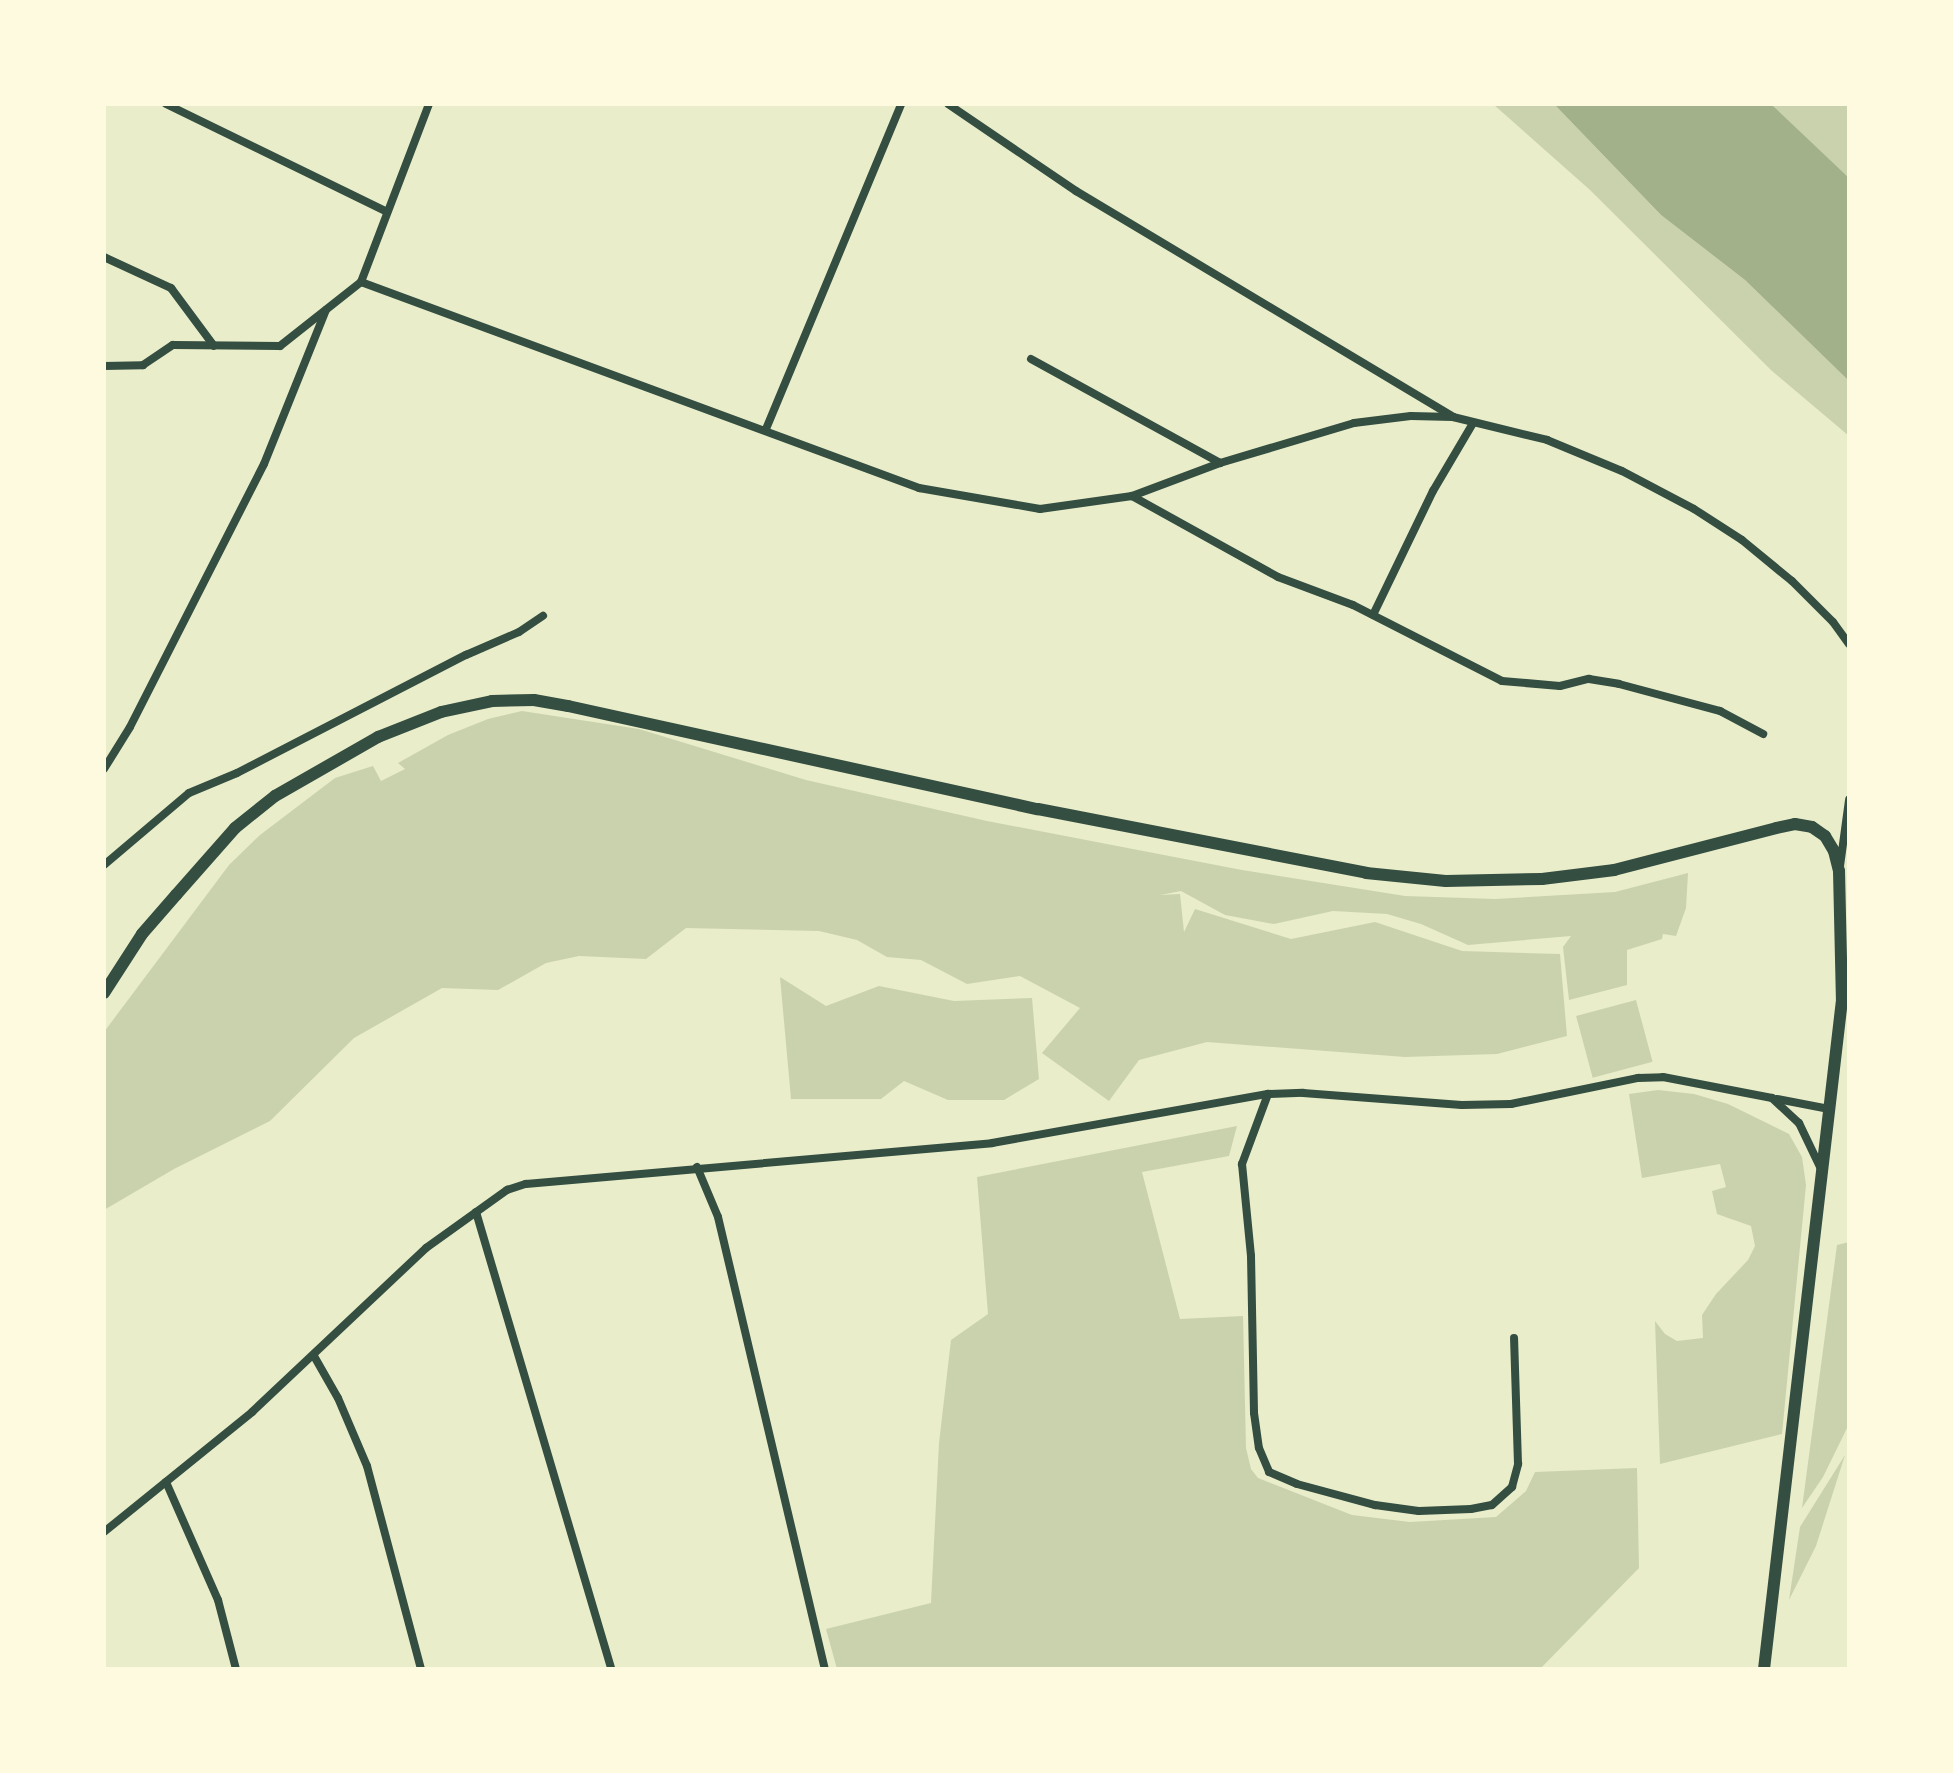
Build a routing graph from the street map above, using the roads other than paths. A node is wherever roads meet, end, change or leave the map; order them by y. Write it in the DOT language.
graph roads {
  1 [pos="166,104"];
  2 [pos="429,104"];
  3 [pos="901,104"];
  4 [pos="948,104"];
  5 [pos="387,212"];
  6 [pos="104,257"];
  7 [pos="361,282"];
  8 [pos="326,310"];
  9 [pos="214,346"];
  10 [pos="1031,359"];
  11 [pos="104,366"];
  12 [pos="1453,417"];
  13 [pos="1473,423"];
  14 [pos="766,429"];
  15 [pos="1220,463"];
  16 [pos="1132,496"];
  17 [pos="1373,615"];
  18 [pos="543,616"];
  19 [pos="1849,644"];
  20 [pos="1763,734"];
  21 [pos="104,769"];
  22 [pos="1849,800"];
  23 [pos="104,865"];
  24 [pos="1839,871"];
  25 [pos="104,993"];
  26 [pos="1268,1094"];
  27 [pos="1772,1098"];
  28 [pos="1829,1109"];
  29 [pos="697,1167"];
  30 [pos="1822,1172"];
  31 [pos="476,1212"];
  32 [pos="1514,1338"];
  33 [pos="314,1356"];
  34 [pos="166,1482"];
  35 [pos="104,1532"];
  36 [pos="236,1669"];
  37 [pos="421,1669"];
  38 [pos="611,1669"];
  39 [pos="825,1669"];
  40 [pos="1764,1669"];
  1 -- 5 [label="street"];
  2 -- 5 [label="street"];
  3 -- 14 [label="street"];
  4 -- 12 [label="street"];
  5 -- 7 [label="street"];
  6 -- 9 [label="street"];
  7 -- 8 [label="street"];
  7 -- 14 [label="street"];
  8 -- 9 [label="street"];
  8 -- 21 [label="street"];
  9 -- 11 [label="street"];
  10 -- 15 [label="street"];
  12 -- 13 [label="street"];
  12 -- 15 [label="street"];
  13 -- 17 [label="street"];
  13 -- 19 [label="street"];
  14 -- 16 [label="street"];
  15 -- 16 [label="street"];
  16 -- 17 [label="street"];
  17 -- 20 [label="street"];
  18 -- 23 [label="street"];
  22 -- 24 [label="street"];
  24 -- 25 [label="main road"];
  24 -- 28 [label="main road"];
  26 -- 27 [label="street"];
  26 -- 29 [label="street"];
  26 -- 32 [label="street"];
  27 -- 28 [label="street"];
  27 -- 30 [label="street"];
  28 -- 30 [label="main road"];
  29 -- 31 [label="street"];
  29 -- 39 [label="street"];
  30 -- 40 [label="main road"];
  31 -- 33 [label="street"];
  31 -- 38 [label="street"];
  33 -- 34 [label="street"];
  33 -- 37 [label="street"];
  34 -- 35 [label="street"];
  34 -- 36 [label="street"];
}
